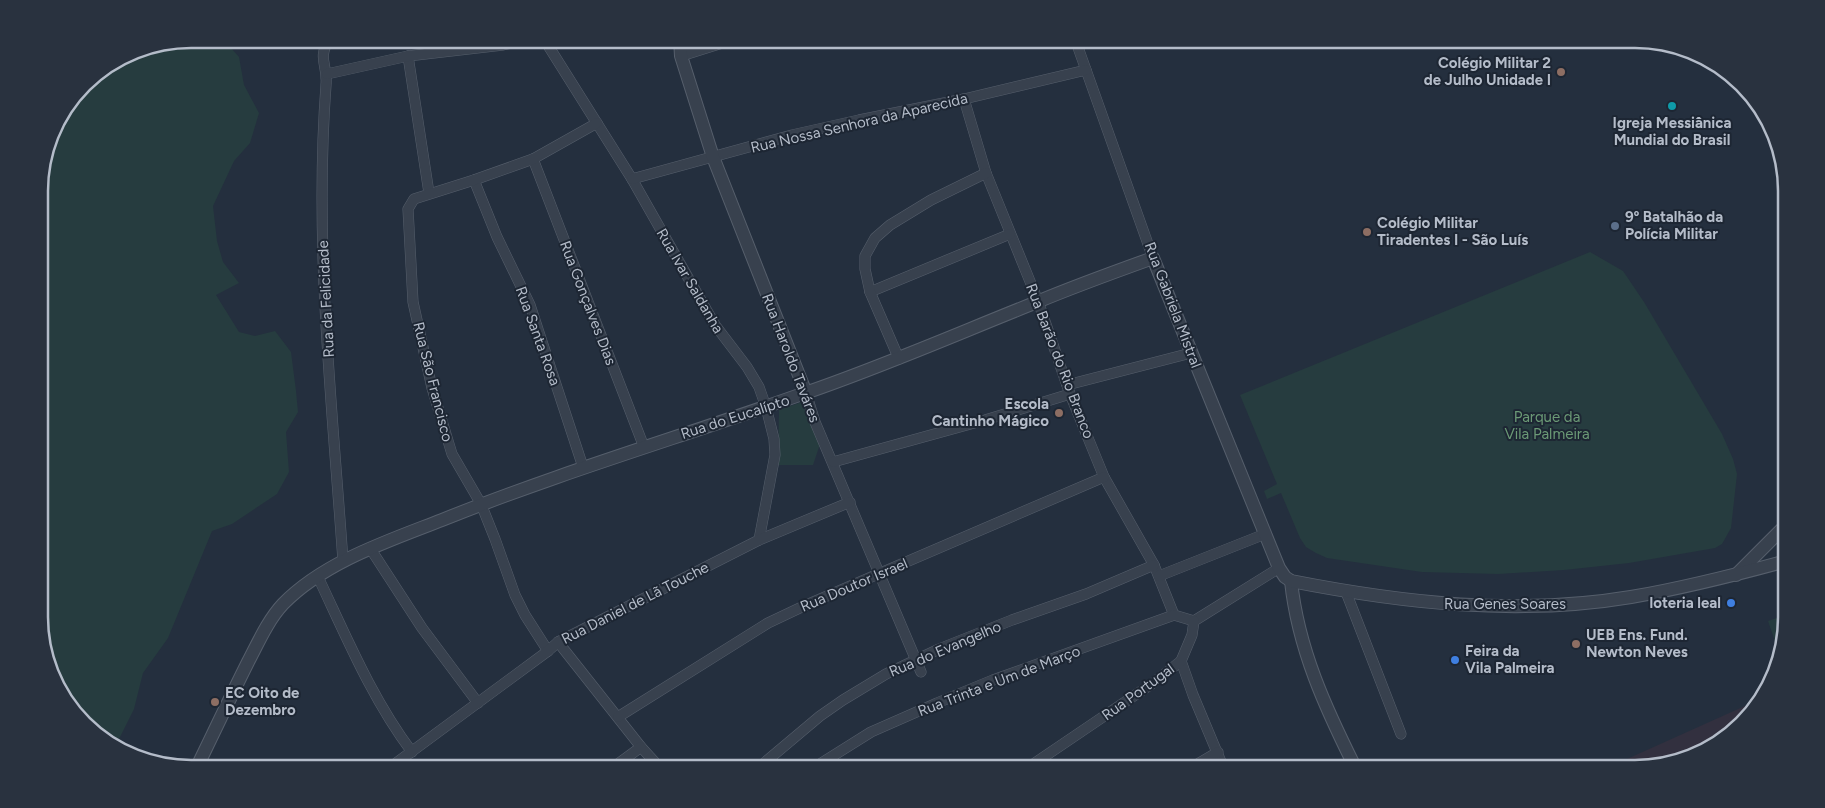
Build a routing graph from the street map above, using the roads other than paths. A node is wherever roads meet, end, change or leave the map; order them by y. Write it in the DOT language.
graph roads {
  1 [pos="324,47"];
  2 [pos="486,47"];
  3 [pos="549,47"];
  4 [pos="680,47"];
  5 [pos="710,47"];
  6 [pos="1078,47"];
  7 [pos="408,56"];
  8 [pos="681,56"];
  9 [pos="1086,70"];
  10 [pos="327,74"];
  11 [pos="964,99"];
  12 [pos="597,124"];
  13 [pos="714,157"];
  14 [pos="533,159"];
  15 [pos="986,173"];
  16 [pos="474,180"];
  17 [pos="632,180"];
  18 [pos="429,193"];
  19 [pos="1010,234"];
  20 [pos="1153,258"];
  21 [pos="870,292"];
  22 [pos="1038,301"];
  23 [pos="1191,353"];
  24 [pos="899,359"];
  25 [pos="1068,389"];
  26 [pos="806,393"];
  27 [pos="766,407"];
  28 [pos="644,447"];
  29 [pos="833,462"];
  30 [pos="583,467"];
  31 [pos="1104,477"];
  32 [pos="850,502"];
  33 [pos="480,504"];
  34 [pos="1778,533"];
  35 [pos="1265,534"];
  36 [pos="758,540"];
  37 [pos="370,548"];
  38 [pos="343,561"];
  39 [pos="1778,563"];
  40 [pos="1154,565"];
  41 [pos="1279,568"];
  42 [pos="880,574"];
  43 [pos="1736,574"];
  44 [pos="1159,576"];
  45 [pos="318,577"];
  46 [pos="1291,581"];
  47 [pos="1346,592"];
  48 [pos="1174,615"];
  49 [pos="1194,622"];
  50 [pos="558,642"];
  51 [pos="548,651"];
  52 [pos="915,661"];
  53 [pos="1181,661"];
  54 [pos="921,672"];
  55 [pos="478,703"];
  56 [pos="618,718"];
  57 [pos="1402,734"];
  58 [pos="641,747"];
  59 [pos="412,752"];
  60 [pos="1218,752"];
  61 [pos="200,760"];
  62 [pos="401,760"];
  63 [pos="623,760"];
  64 [pos="652,760"];
  65 [pos="768,760"];
  66 [pos="826,760"];
  67 [pos="1039,760"];
  68 [pos="1205,760"];
  69 [pos="1221,760"];
  70 [pos="1352,760"];
  1 -- 10 [label="street, Rua da Felicidade"];
  2 -- 7 [label="street"];
  3 -- 12 [label="street, Rua Ivar Saldanha"];
  4 -- 8 [label="street, Rua Haroldo Taváres"];
  5 -- 8 [label="street"];
  6 -- 9 [label="street, Rua Gabriela Mistral"];
  7 -- 10 [label="street"];
  7 -- 18 [label="street"];
  8 -- 13 [label="street, Rua Haroldo Taváres"];
  9 -- 11 [label="street, Rua Nossa Senhora da Aparecida"];
  9 -- 20 [label="street, Rua Gabriela Mistral"];
  10 -- 38 [label="street, Rua da Felicidade"];
  11 -- 13 [label="street, Rua Nossa Senhora da Aparecida"];
  11 -- 15 [label="street, Rua Barão do Rio Branco"];
  12 -- 14 [label="street"];
  12 -- 17 [label="street, Rua Ivar Saldanha"];
  13 -- 17 [label="street, Rua Nossa Senhora da Aparecida"];
  13 -- 26 [label="street, Rua Haroldo Taváres"];
  14 -- 16 [label="street"];
  14 -- 28 [label="street, Rua Gonçalves Dias"];
  15 -- 19 [label="street, Rua Barão do Rio Branco"];
  15 -- 21 [label="street"];
  16 -- 18 [label="street"];
  16 -- 30 [label="street, Rua Santa Rosa"];
  17 -- 27 [label="street, Rua Ivar Saldanha"];
  18 -- 33 [label="street, Rua São Francisco"];
  19 -- 21 [label="street"];
  19 -- 22 [label="street, Rua Barão do Rio Branco"];
  20 -- 22 [label="street, Rua do Eucalípto"];
  20 -- 23 [label="street, Rua Gabriela Mistral"];
  21 -- 24 [label="street"];
  22 -- 24 [label="street, Rua do Eucalípto"];
  22 -- 25 [label="street, Rua Barão do Rio Branco"];
  23 -- 25 [label="street"];
  23 -- 35 [label="street, Rua Gabriela Mistral"];
  24 -- 26 [label="street, Rua do Eucalípto"];
  25 -- 29 [label="street"];
  25 -- 31 [label="street, Rua Barão do Rio Branco"];
  26 -- 27 [label="street, Rua do Eucalípto"];
  26 -- 29 [label="street, Rua Haroldo Taváres"];
  27 -- 28 [label="street, Rua do Eucalípto"];
  27 -- 36 [label="street, Rua Ivar Saldanha"];
  28 -- 30 [label="street, Rua do Eucalípto"];
  29 -- 32 [label="street, Rua Haroldo Taváres"];
  30 -- 33 [label="street, Rua do Eucalípto"];
  31 -- 40 [label="street, Rua Barão do Rio Branco"];
  31 -- 42 [label="street, Rua Doutor Israel"];
  32 -- 36 [label="street, Rua Daniel de Lã Touche"];
  32 -- 42 [label="street, Rua Haroldo Taváres"];
  33 -- 37 [label="street, Rua do Eucalípto"];
  33 -- 51 [label="street, Rua São Francisco"];
  34 -- 43 [label="street"];
  35 -- 41 [label="street, Rua Gabriela Mistral"];
  35 -- 44 [label="street"];
  36 -- 50 [label="street, Rua Daniel de Lã Touche"];
  37 -- 38 [label="street, Rua do Eucalípto"];
  37 -- 55 [label="street"];
  38 -- 45 [label="street, Rua do Eucalípto"];
  39 -- 43 [label="street, Rua Genes Soares"];
  40 -- 44 [label="street, Rua Barão do Rio Branco"];
  40 -- 52 [label="street, Rua do Evangelho"];
  41 -- 46 [label="street"];
  41 -- 49 [label="street"];
  42 -- 52 [label="street, Rua Haroldo Taváres"];
  42 -- 56 [label="street, Rua Doutor Israel"];
  43 -- 47 [label="street, Rua Genes Soares"];
  44 -- 48 [label="street, Rua Barão do Rio Branco"];
  45 -- 59 [label="street"];
  45 -- 61 [label="street, Rua do Eucalípto"];
  46 -- 47 [label="street, Rua Genes Soares"];
  46 -- 70 [label="street"];
  47 -- 57 [label="street"];
  48 -- 49 [label="street"];
  48 -- 66 [label="street, Rua Trinta e Um de Março"];
  49 -- 53 [label="street, Rua Portugal"];
  50 -- 51 [label="street, Rua Daniel de Lã Touche"];
  50 -- 56 [label="street"];
  51 -- 55 [label="street, Rua Daniel de Lã Touche"];
  52 -- 54 [label="street, Rua Haroldo Taváres"];
  52 -- 65 [label="street, Rua do Evangelho"];
  53 -- 60 [label="street"];
  53 -- 67 [label="street, Rua Portugal"];
  55 -- 59 [label="street, Rua Daniel de Lã Touche"];
  56 -- 58 [label="street"];
  58 -- 63 [label="street"];
  58 -- 64 [label="street"];
  59 -- 62 [label="street, Rua Daniel de Lã Touche"];
  60 -- 68 [label="street"];
  60 -- 69 [label="street"];
}
